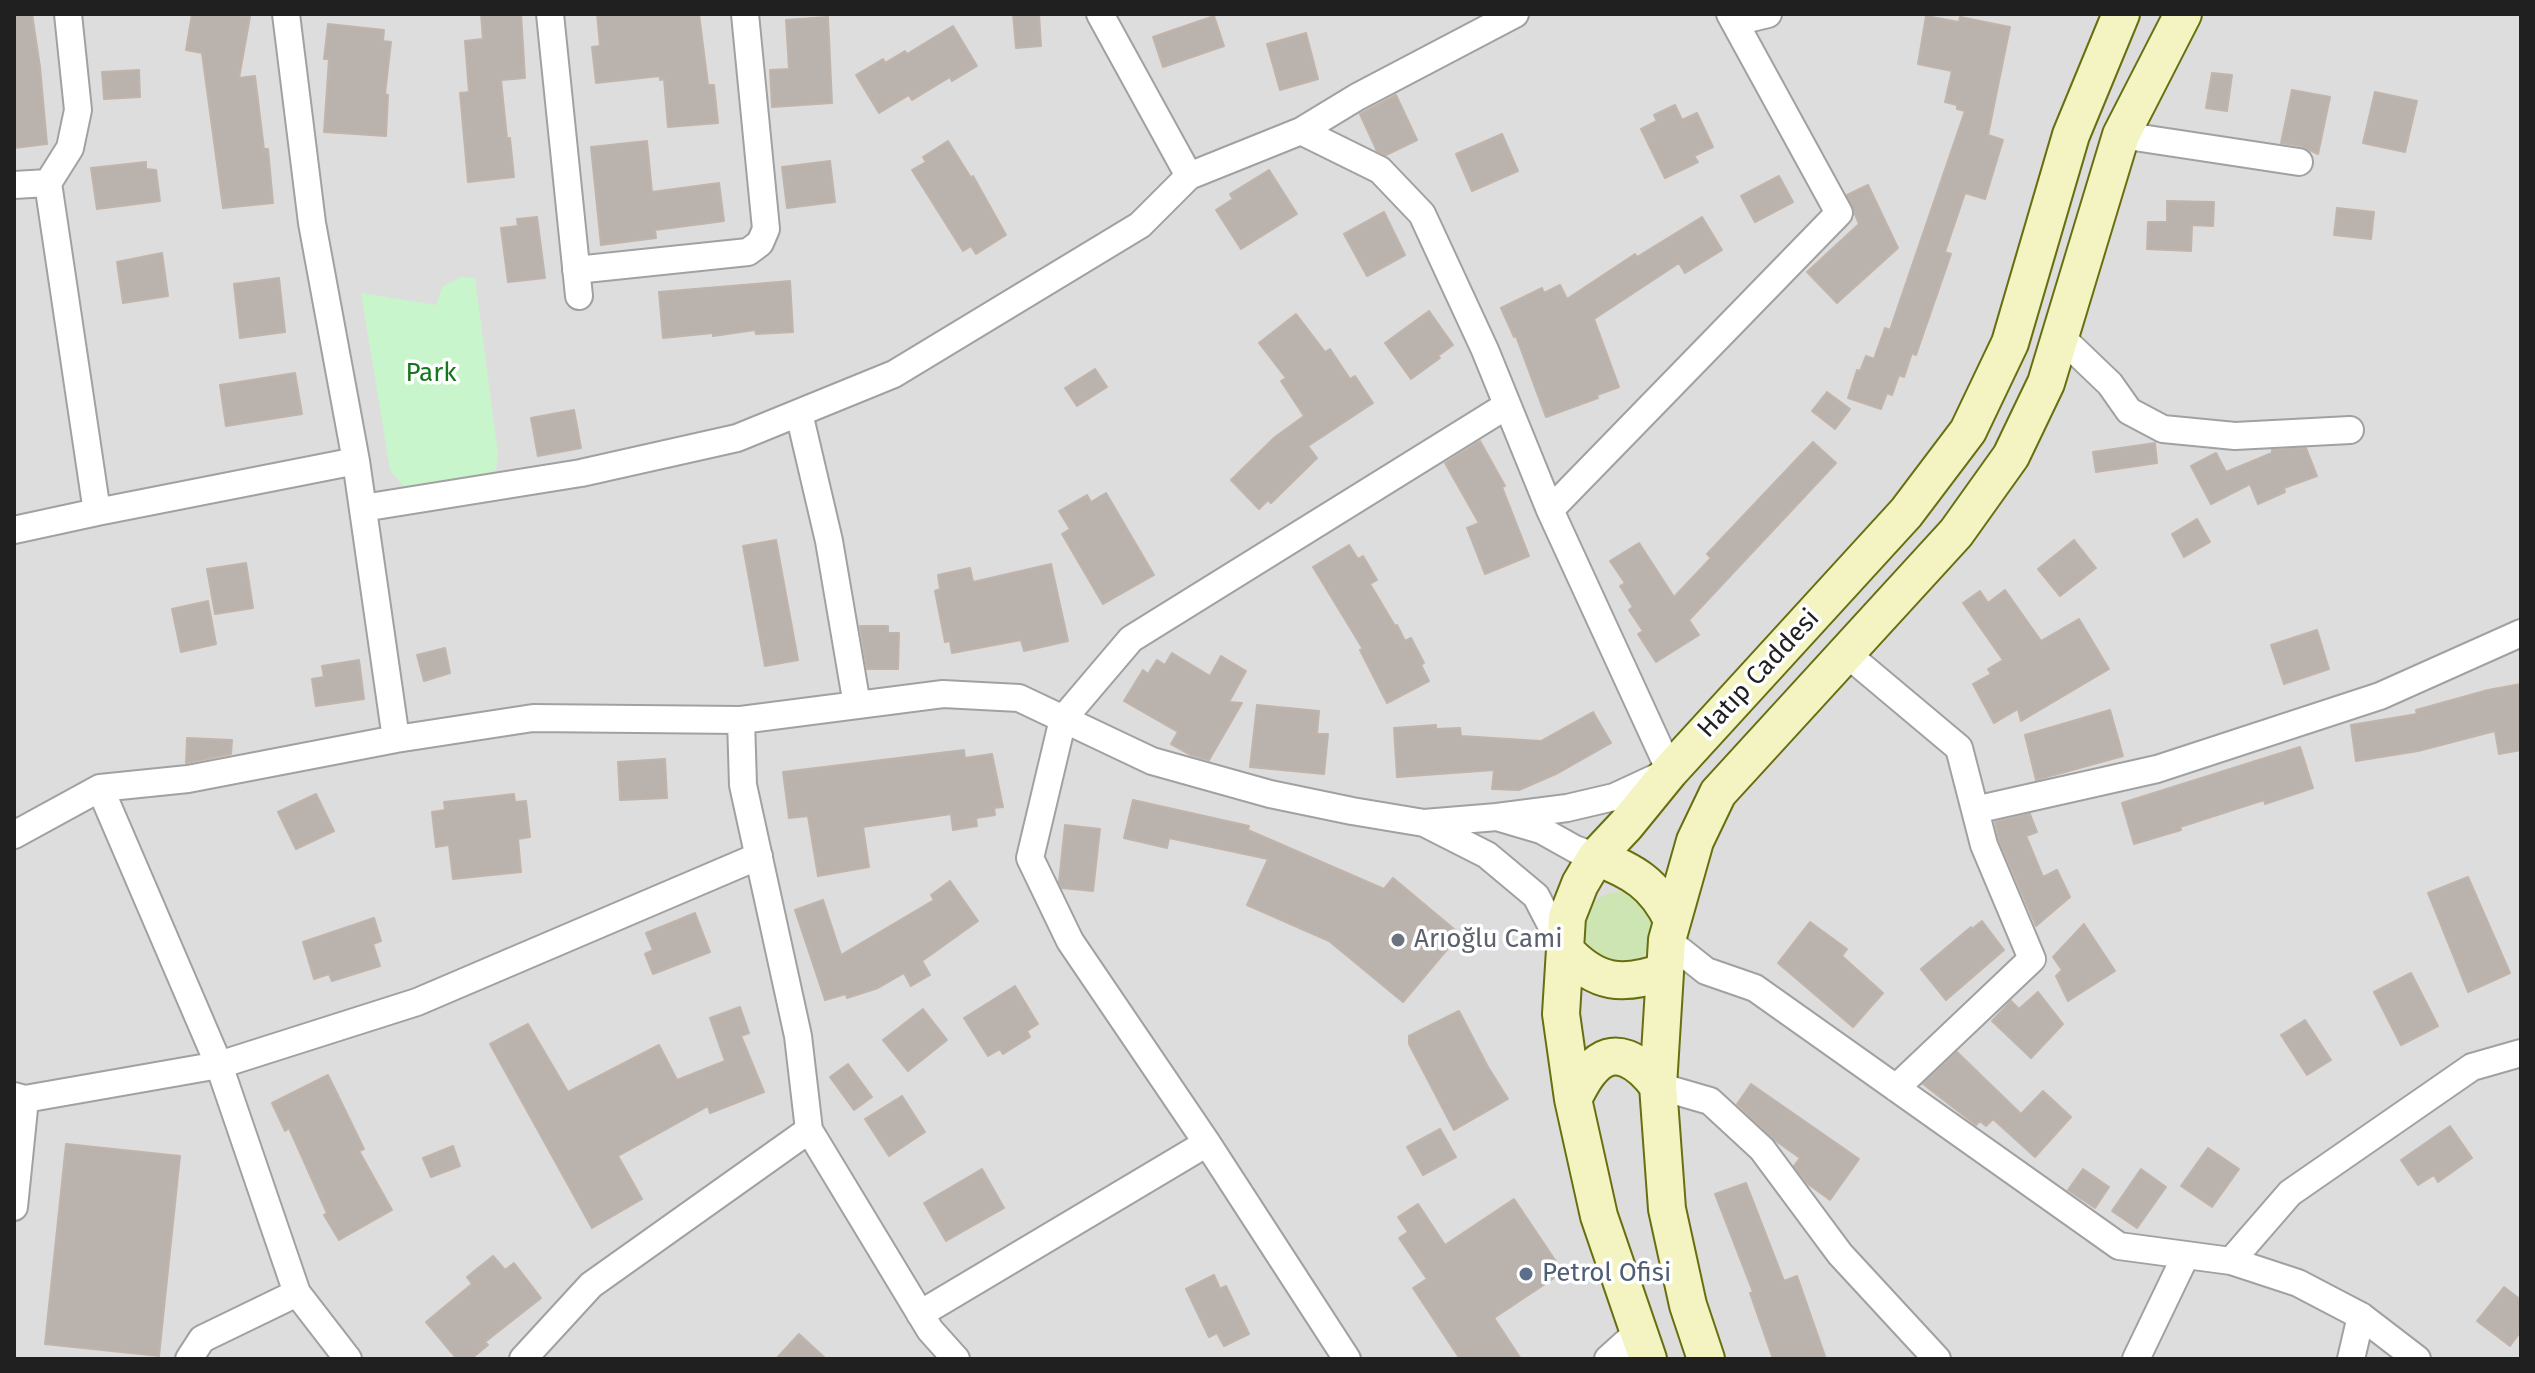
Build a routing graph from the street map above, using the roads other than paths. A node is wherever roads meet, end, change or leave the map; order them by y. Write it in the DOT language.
graph roads {
  1 [pos="68,14"];
  2 [pos="286,14"];
  3 [pos="550,14"];
  4 [pos="745,14"];
  5 [pos="1100,14"];
  6 [pos="1515,14"];
  7 [pos="1768,14"];
  8 [pos="2121,14"];
  9 [pos="2183,14"];
  10 [pos="1733,18"];
  11 [pos="1301,131"];
  12 [pos="2121,135"];
  13 [pos="2299,162"];
  14 [pos="1189,176"];
  15 [pos="48,183"];
  16 [pos="14,185"];
  17 [pos="2062,338"];
  18 [pos="1506,406"];
  19 [pos="799,413"];
  20 [pos="2350,430"];
  21 [pos="356,461"];
  22 [pos="363,508"];
  23 [pos="1550,510"];
  24 [pos="97,512"];
  25 [pos="14,530"];
  26 [pos="2521,633"];
  27 [pos="1847,654"];
  28 [pos="857,705"];
  29 [pos="1063,719"];
  30 [pos="741,720"];
  31 [pos="396,739"];
  32 [pos="1670,771"];
  33 [pos="100,788"];
  34 [pos="1975,810"];
  35 [pos="1497,817"];
  36 [pos="1424,823"];
  37 [pos="14,835"];
  38 [pos="759,856"];
  39 [pos="1596,857"];
  40 [pos="1668,944"];
  41 [pos="1565,950"];
  42 [pos="2521,1053"];
  43 [pos="219,1065"];
  44 [pos="1658,1086"];
  45 [pos="1896,1088"];
  46 [pos="20,1098"];
  47 [pos="1573,1099"];
  48 [pos="809,1130"];
  49 [pos="1207,1143"];
  50 [pos="14,1207"];
  51 [pos="2186,1255"];
  52 [pos="2231,1261"];
  53 [pos="297,1293"];
  54 [pos="920,1314"];
  55 [pos="2361,1316"];
  56 [pos="1643,1346"];
  57 [pos="189,1359"];
  58 [pos="348,1359"];
  59 [pos="523,1359"];
  60 [pos="956,1359"];
  61 [pos="1347,1359"];
  62 [pos="1608,1359"];
  63 [pos="1706,1359"];
  64 [pos="1937,1359"];
  65 [pos="2136,1359"];
  66 [pos="2351,1359"];
  67 [pos="2417,1359"];
  1 -- 15 [label="street"];
  2 -- 21 [label="street"];
  3 -- 4 [label="street"];
  5 -- 14 [label="street"];
  6 -- 11 [label="street"];
  7 -- 10 [label="street"];
  8 -- 32 [label="main road, Hatıp Caddesi"];
  9 -- 12 [label="main road, Hatıp Caddesi"];
  10 -- 23 [label="street"];
  11 -- 14 [label="street"];
  11 -- 18 [label="street"];
  12 -- 13 [label="street"];
  12 -- 17 [label="main road, Hatıp Caddesi"];
  14 -- 19 [label="street"];
  15 -- 16 [label="street"];
  15 -- 24 [label="street"];
  17 -- 20 [label="street"];
  17 -- 27 [label="main road, Hatıp Caddesi"];
  18 -- 23 [label="street"];
  18 -- 29 [label="street"];
  19 -- 22 [label="street"];
  19 -- 28 [label="street"];
  21 -- 22 [label="street"];
  21 -- 24 [label="street"];
  22 -- 31 [label="street"];
  23 -- 32 [label="street"];
  24 -- 25 [label="street"];
  26 -- 34 [label="street"];
  27 -- 34 [label="street"];
  27 -- 40 [label="main road, Hatıp Caddesi"];
  28 -- 29 [label="street"];
  28 -- 30 [label="street"];
  29 -- 36 [label="street"];
  29 -- 49 [label="street"];
  30 -- 31 [label="street"];
  30 -- 38 [label="street"];
  31 -- 33 [label="street"];
  32 -- 35 [label="street"];
  32 -- 39 [label="main road, Hatıp Caddesi"];
  33 -- 37 [label="street"];
  33 -- 43 [label="street"];
  34 -- 45 [label="street"];
  35 -- 36 [label="street"];
  35 -- 39 [label="street"];
  36 -- 41 [label="street"];
  38 -- 43 [label="street"];
  38 -- 48 [label="street"];
  39 -- 40 [label="main road"];
  39 -- 41 [label="main road, Hatıp Caddesi"];
  40 -- 41 [label="main road"];
  40 -- 44 [label="main road, Hatıp Caddesi"];
  40 -- 45 [label="street"];
  41 -- 47 [label="main road, Hatıp Caddesi"];
  42 -- 52 [label="street"];
  43 -- 46 [label="street"];
  43 -- 53 [label="street"];
  44 -- 47 [label="main road"];
  44 -- 63 [label="main road, Hatıp Caddesi"];
  44 -- 64 [label="street"];
  45 -- 51 [label="street"];
  46 -- 50 [label="street"];
  47 -- 56 [label="main road, Hatıp Caddesi"];
  48 -- 54 [label="street"];
  48 -- 59 [label="street"];
  49 -- 54 [label="street"];
  49 -- 61 [label="street"];
  51 -- 52 [label="street"];
  51 -- 65 [label="street"];
  52 -- 55 [label="street"];
  53 -- 57 [label="street"];
  53 -- 58 [label="street"];
  54 -- 60 [label="street"];
  55 -- 66 [label="street"];
  55 -- 67 [label="street"];
  56 -- 62 [label="street"];
}
